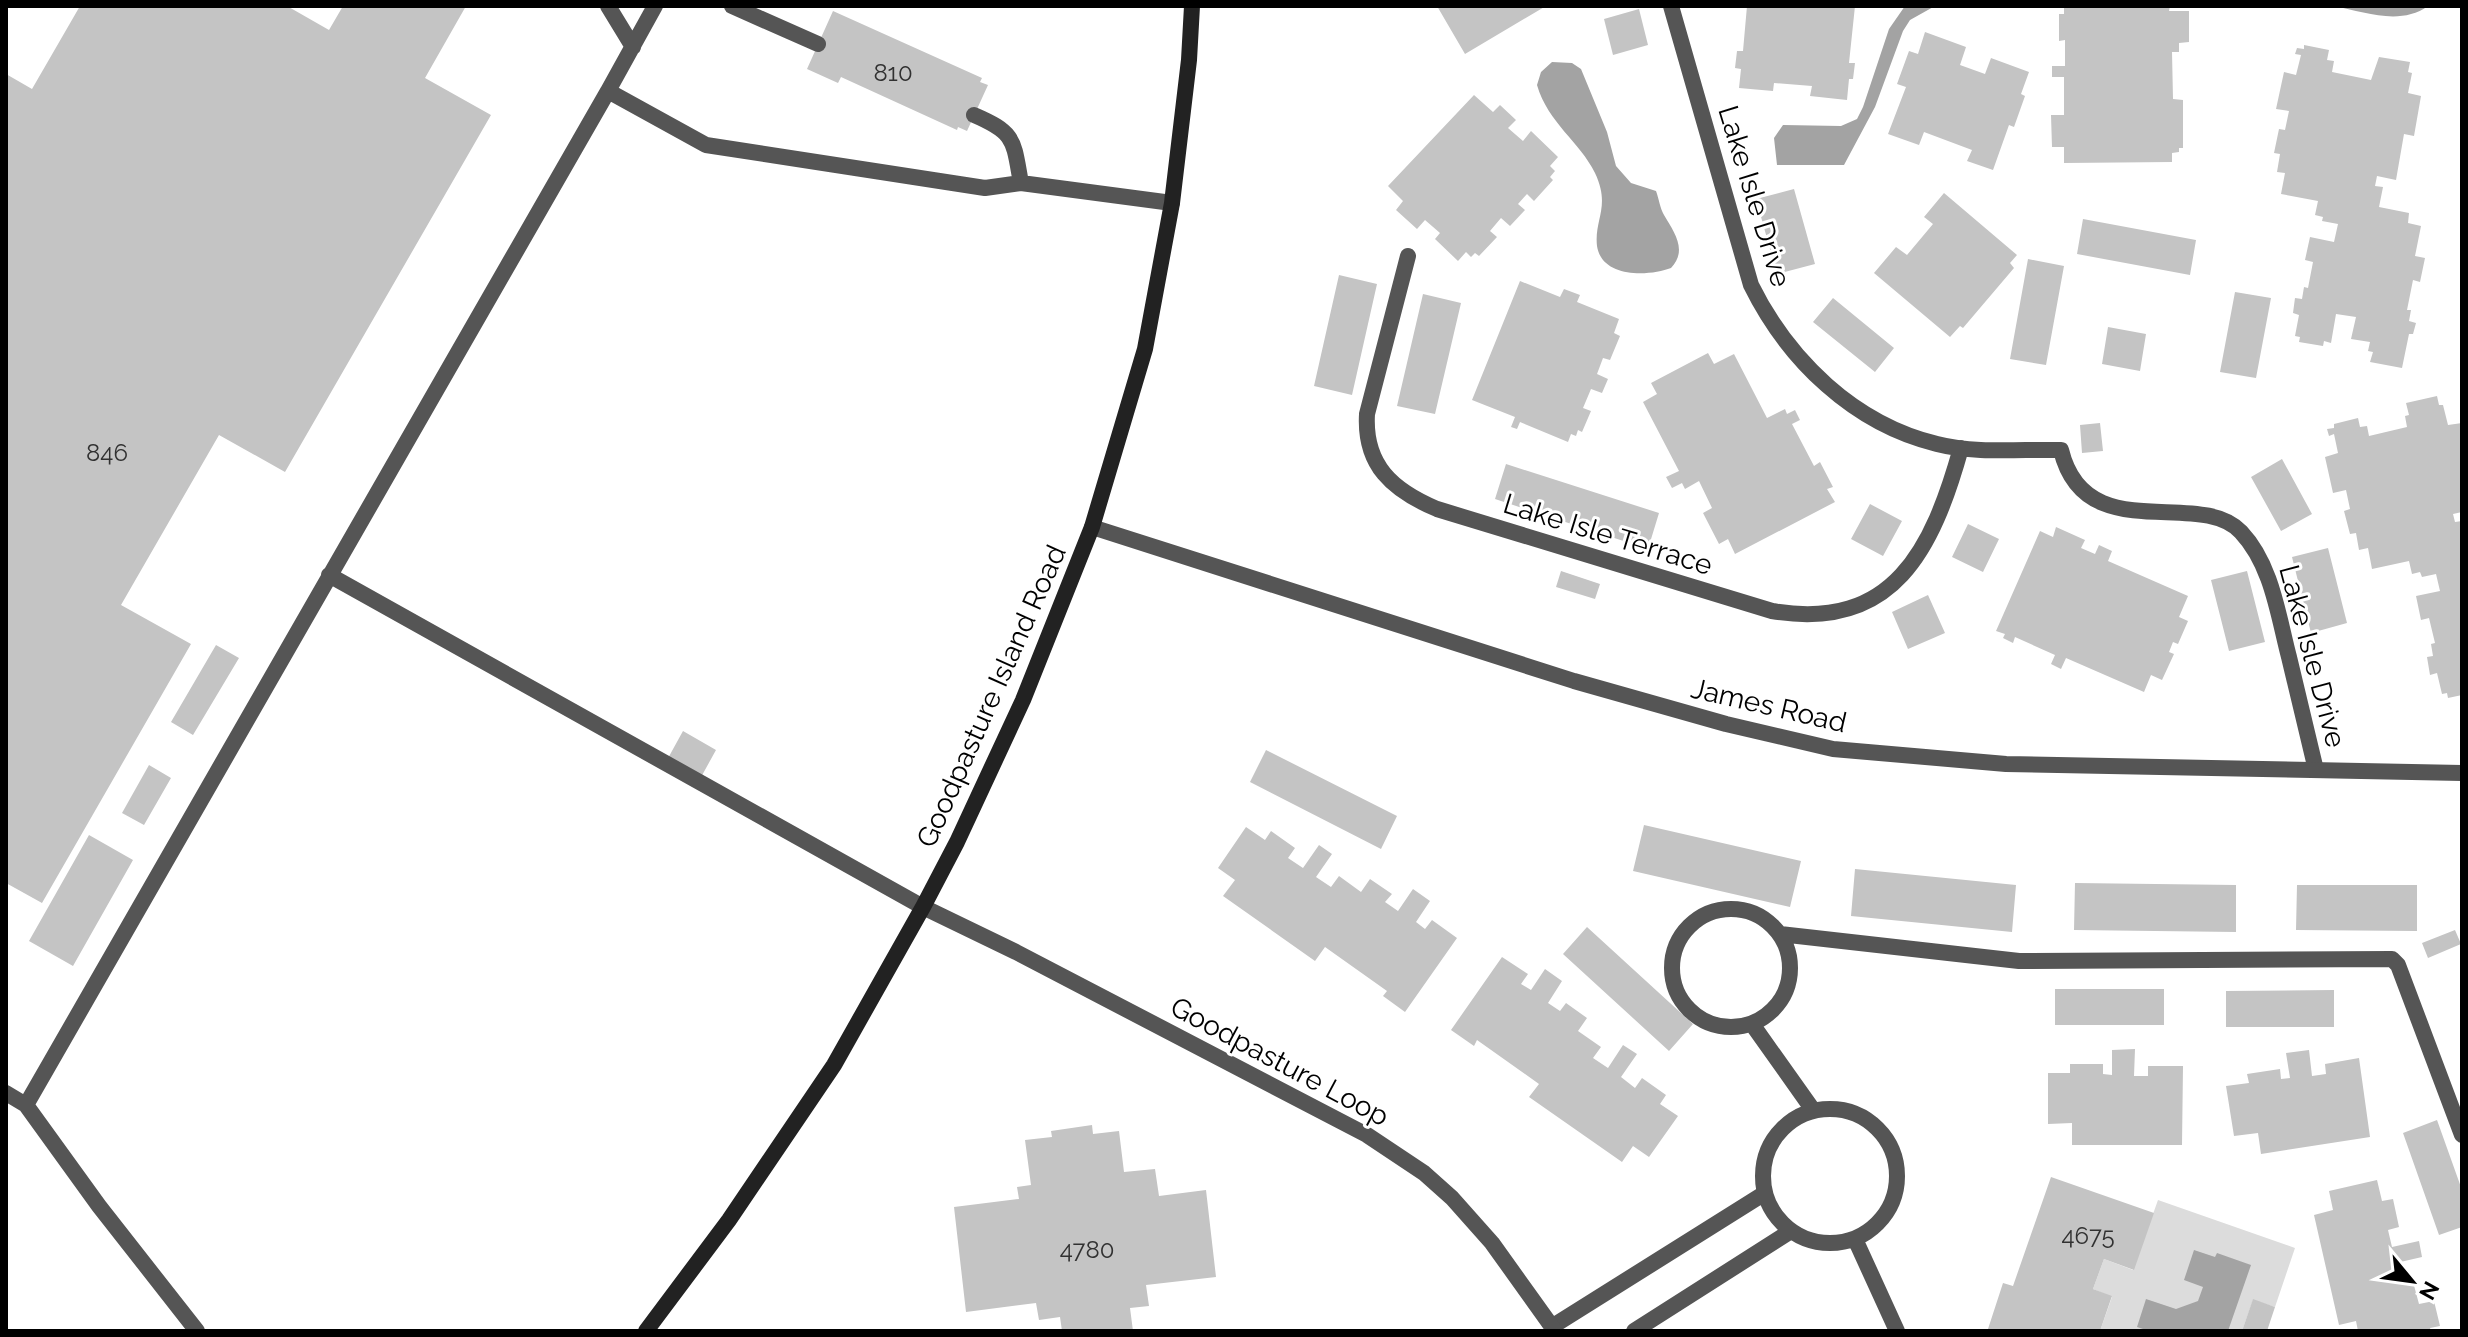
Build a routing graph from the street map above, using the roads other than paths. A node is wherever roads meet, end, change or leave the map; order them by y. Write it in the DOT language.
graph roads {
  1 [pos="608,6"];
  2 [pos="655,6"];
  3 [pos="732,6"];
  4 [pos="1192,6"];
  5 [pos="1671,6"];
  6 [pos="818,44"];
  7 [pos="633,47"];
  8 [pos="608,91"];
  9 [pos="974,115"];
  10 [pos="1021,183"];
  11 [pos="1172,203"];
  12 [pos="1408,256"];
  13 [pos="1961,448"];
  14 [pos="1092,527"];
  15 [pos="329,575"];
  16 [pos="2316,770"];
  17 [pos="2462,773"];
  18 [pos="923,907"];
  19 [pos="1780,934"];
  20 [pos="1752,1024"];
  21 [pos="6,1093"];
  22 [pos="26,1105"];
  23 [pos="1813,1110"];
  24 [pos="2462,1135"];
  25 [pos="1765,1193"];
  26 [pos="1791,1231"];
  27 [pos="1855,1239"];
  28 [pos="1551,1329"];
  29 [pos="197,1331"];
  30 [pos="646,1331"];
  31 [pos="1634,1331"];
  32 [pos="1897,1331"];
  1 -- 7 [label="street"];
  2 -- 7 [label="street"];
  3 -- 6 [label="street"];
  4 -- 11 [label="main road, Goodpasture Island Road"];
  5 -- 13 [label="street, Lake Isle Drive"];
  7 -- 8 [label="street"];
  8 -- 10 [label="street"];
  8 -- 15 [label="street"];
  9 -- 10 [label="street"];
  10 -- 11 [label="street"];
  11 -- 14 [label="main road, Goodpasture Island Road"];
  12 -- 13 [label="street, Lake Isle Terrace"];
  13 -- 16 [label="street, Lake Isle Drive"];
  14 -- 16 [label="street, James Road"];
  14 -- 18 [label="main road, Goodpasture Island Road"];
  15 -- 18 [label="street, Goodpasture Loop"];
  15 -- 22 [label="street"];
  16 -- 17 [label="street, James Road"];
  18 -- 28 [label="street, Goodpasture Loop"];
  18 -- 30 [label="main road, Goodpasture Island Road"];
  19 -- 20 [label="street"];
  19 -- 20 [label="street"];
  19 -- 24 [label="street"];
  20 -- 23 [label="street"];
  21 -- 22 [label="street"];
  22 -- 29 [label="street"];
  23 -- 25 [label="street"];
  23 -- 27 [label="street"];
  25 -- 26 [label="street"];
  25 -- 28 [label="street"];
  26 -- 27 [label="street"];
  26 -- 31 [label="street"];
  27 -- 32 [label="street"];
}
